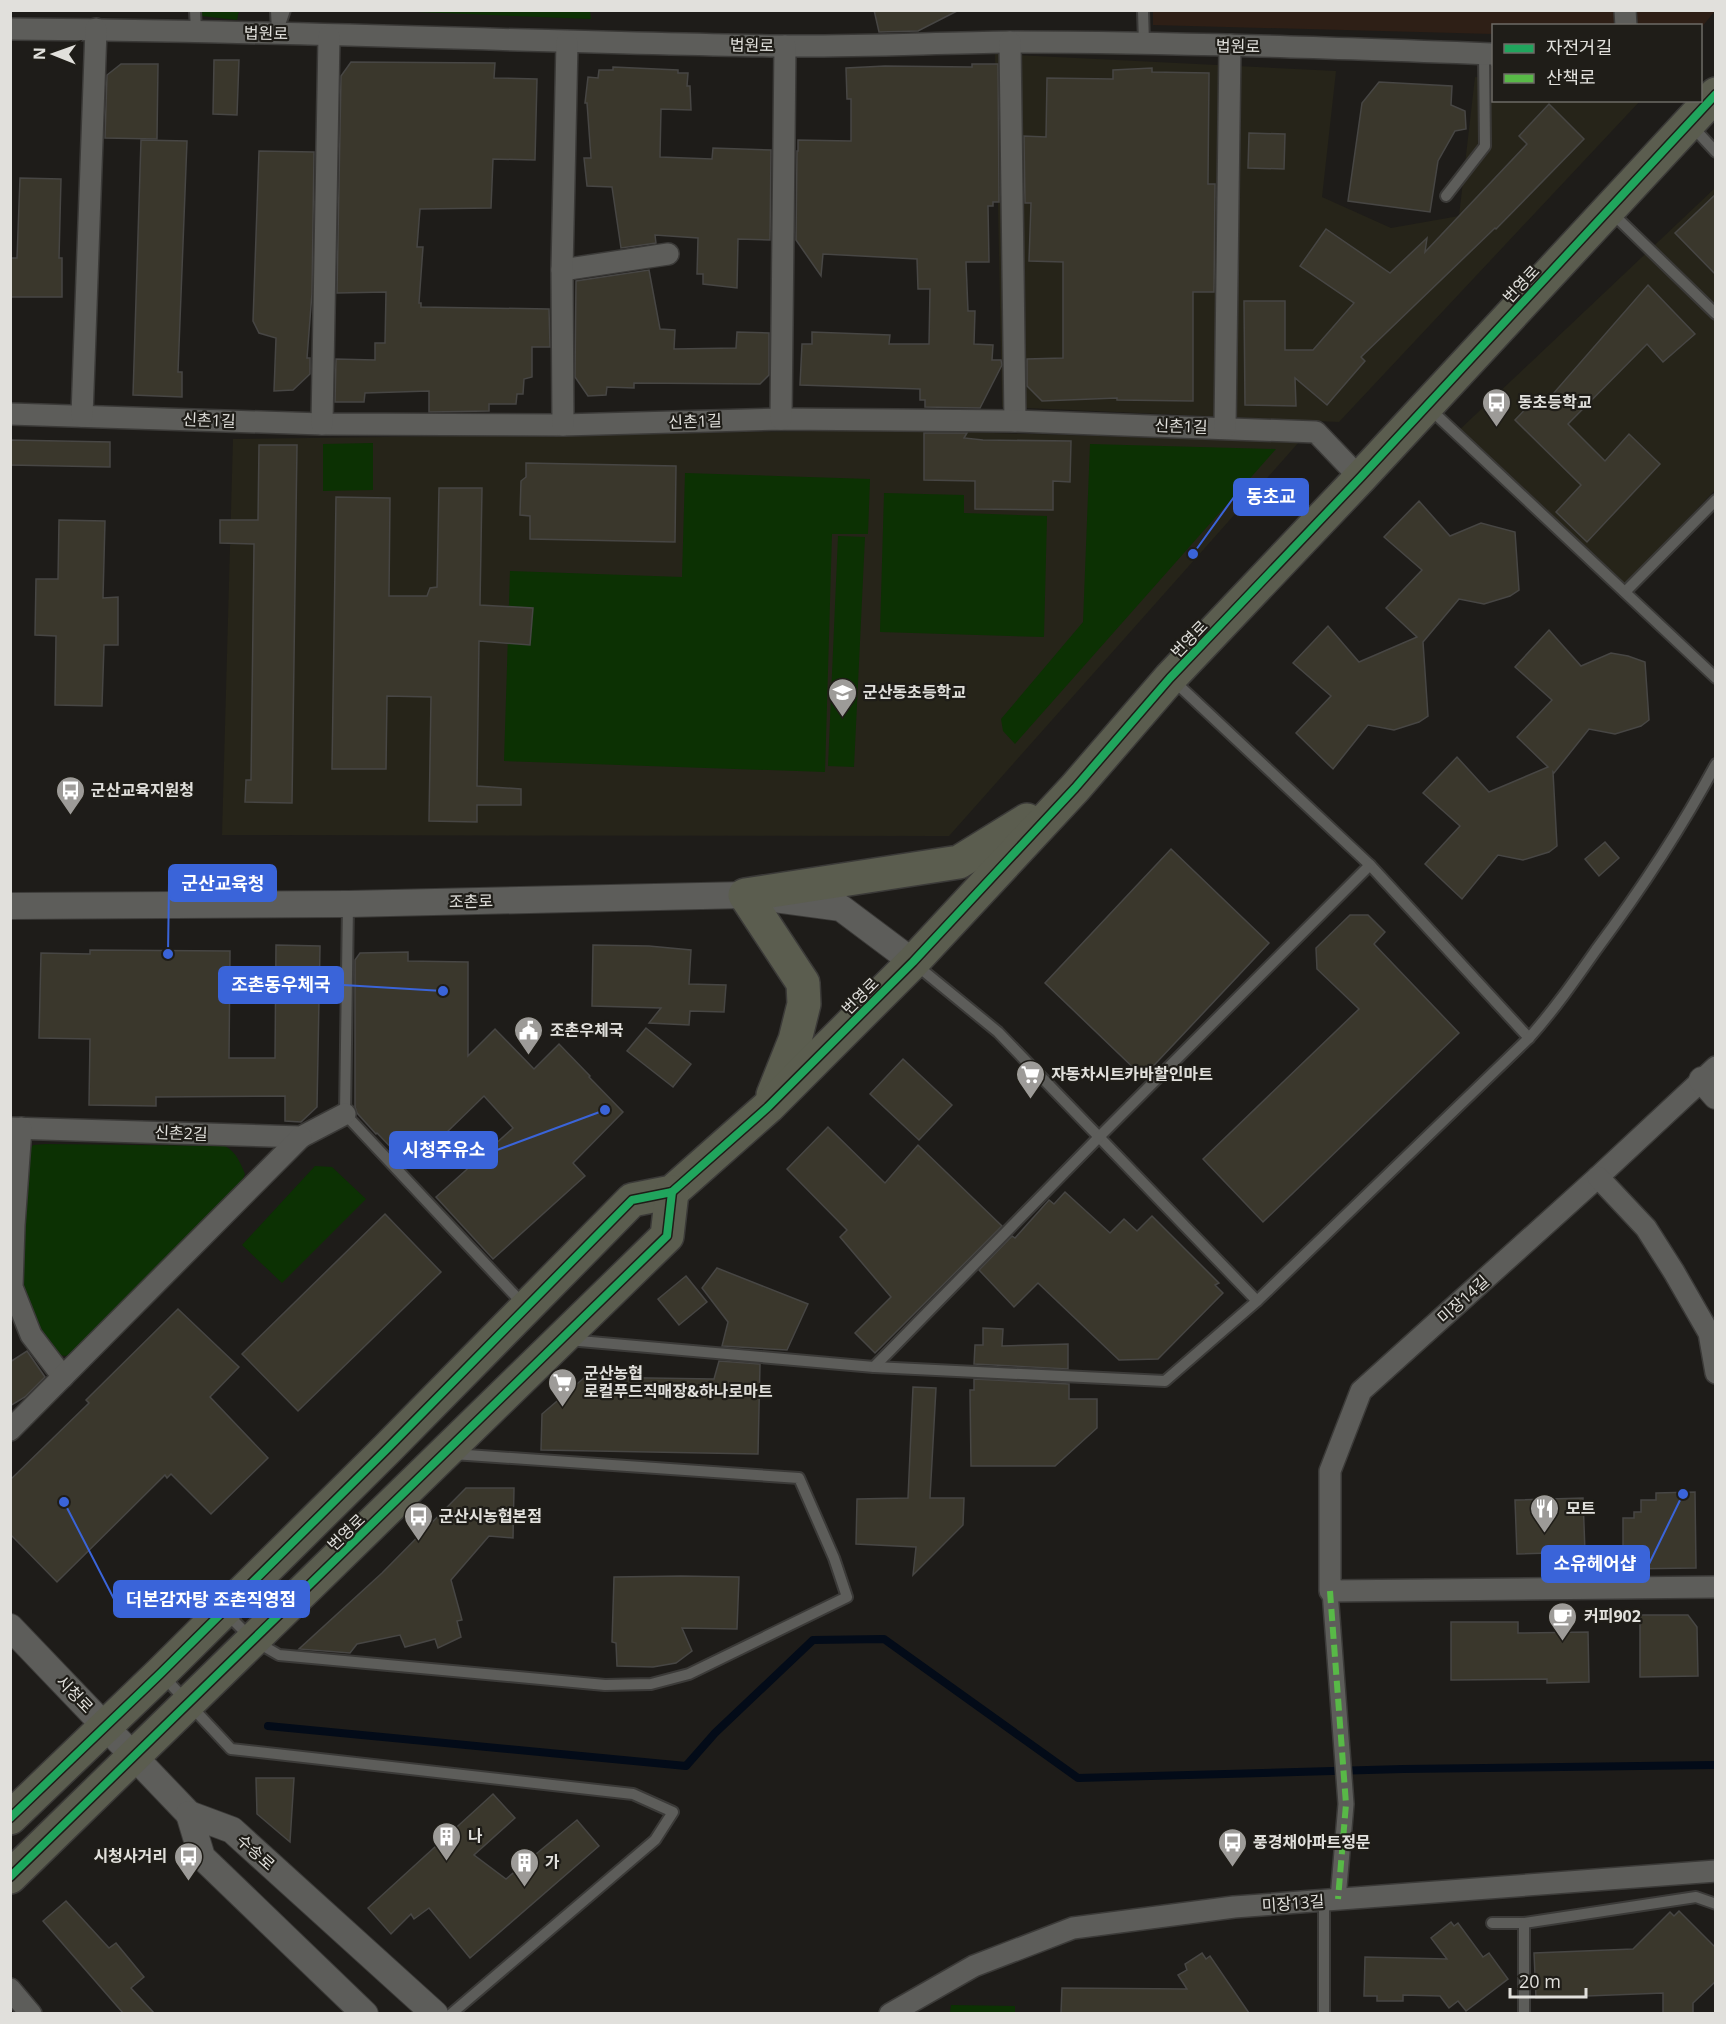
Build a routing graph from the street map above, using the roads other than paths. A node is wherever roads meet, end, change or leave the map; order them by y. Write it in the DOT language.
graph roads {
  1 [pos="195,10"];
  2 [pos="276,10"];
  3 [pos="285,10"];
  4 [pos="1143,10"];
  5 [pos="10,29"];
  6 [pos="96,30"];
  7 [pos="196,32"];
  8 [pos="277,33"];
  9 [pos="329,36"];
  10 [pos="567,42"];
  11 [pos="1010,42"];
  12 [pos="1144,44"];
  13 [pos="1230,45"];
  14 [pos="785,46"];
  15 [pos="1489,54"];
  16 [pos="1703,103"];
  17 [pos="1716,153"];
  18 [pos="1446,196"];
  19 [pos="1608,210"];
  20 [pos="668,254"];
  21 [pos="562,270"];
  22 [pos="1716,314"];
  23 [pos="1427,405"];
  24 [pos="10,414"];
  25 [pos="82,416"];
  26 [pos="781,419"];
  27 [pos="1015,422"];
  28 [pos="322,424"];
  29 [pos="563,425"];
  30 [pos="1225,428"];
  31 [pos="1360,478"];
  32 [pos="1716,500"];
  33 [pos="1625,591"];
  34 [pos="1170,678"];
  35 [pos="1716,678"];
  36 [pos="1716,764"];
  37 [pos="1075,788"];
  38 [pos="1370,865"];
  39 [pos="745,895"];
  40 [pos="348,904"];
  41 [pos="10,906"];
  42 [pos="913,962"];
  43 [pos="1529,1038"];
  44 [pos="1711,1081"];
  45 [pos="768,1107"];
  46 [pos="345,1114"];
  47 [pos="16,1128"];
  48 [pos="1100,1136"];
  49 [pos="301,1137"];
  50 [pos="1598,1177"];
  51 [pos="672,1192"];
  52 [pos="1257,1301"];
  53 [pos="526,1307"];
  54 [pos="560,1339"];
  55 [pos="874,1367"];
  56 [pos="1716,1373"];
  57 [pos="63,1377"];
  58 [pos="10,1430"];
  59 [pos="447,1453"];
  60 [pos="1716,1587"];
  61 [pos="1330,1591"];
  62 [pos="223,1610"];
  63 [pos="10,1627"];
  64 [pos="253,1640"];
  65 [pos="160,1674"];
  66 [pos="189,1705"];
  67 [pos="105,1726"];
  68 [pos="135,1758"];
  69 [pos="189,1814"];
  70 [pos="10,1818"];
  71 [pos="1716,1871"];
  72 [pos="10,1878"];
  73 [pos="1331,1900"];
  74 [pos="1716,1904"];
  75 [pos="1492,1923"];
  76 [pos="1524,1923"];
  77 [pos="10,1989"];
  78 [pos="31,2013"];
  79 [pos="365,2013"];
  80 [pos="435,2013"];
  81 [pos="451,2013"];
  82 [pos="890,2013"];
  83 [pos="1324,2013"];
  84 [pos="1524,2013"];
  1 -- 7 [label="lane"];
  2 -- 8 [label="lane"];
  3 -- 8 [label="lane"];
  4 -- 12 [label="lane"];
  5 -- 6 [label="street, 법원로"];
  6 -- 7 [label="street, 법원로"];
  6 -- 25 [label="street"];
  7 -- 8 [label="street, 법원로"];
  8 -- 9 [label="street, 법원로"];
  9 -- 10 [label="street, 법원로"];
  9 -- 28 [label="street"];
  10 -- 14 [label="street, 법원로"];
  10 -- 21 [label="street"];
  11 -- 12 [label="street, 법원로"];
  11 -- 14 [label="street, 법원로"];
  11 -- 27 [label="street"];
  12 -- 13 [label="street, 법원로"];
  13 -- 15 [label="street, 법원로"];
  13 -- 30 [label="street"];
  14 -- 26 [label="street"];
  15 -- 18 [label="lane"];
  16 -- 17 [label="lane"];
  16 -- 19 [label="main road, 번영로"];
  19 -- 22 [label="lane"];
  19 -- 23 [label="main road, 번영로"];
  20 -- 21 [label="street"];
  21 -- 29 [label="street"];
  23 -- 31 [label="main road, 번영로"];
  23 -- 33 [label="lane"];
  24 -- 25 [label="street, 신촌1길"];
  25 -- 28 [label="street, 신촌1길"];
  26 -- 27 [label="street, 신촌1길"];
  26 -- 29 [label="street, 신촌1길"];
  27 -- 30 [label="street, 신촌1길"];
  28 -- 29 [label="street, 신촌1길"];
  30 -- 31 [label="street, 신촌1길"];
  31 -- 34 [label="main road, 번영로"];
  32 -- 33 [label="lane"];
  33 -- 35 [label="lane"];
  34 -- 37 [label="main road, 번영로"];
  34 -- 38 [label="lane"];
  36 -- 43 [label="lane"];
  37 -- 39 [label="main road"];
  37 -- 42 [label="main road, 번영로"];
  38 -- 43 [label="lane"];
  38 -- 48 [label="lane"];
  39 -- 40 [label="street, 조촌로"];
  39 -- 42 [label="street, 조촌로"];
  39 -- 45 [label="main road"];
  40 -- 41 [label="street, 조촌로"];
  40 -- 46 [label="lane"];
  42 -- 45 [label="main road, 번영로"];
  42 -- 48 [label="lane"];
  43 -- 52 [label="lane"];
  44 -- 50 [label="street, 미장14길"];
  45 -- 51 [label="main road, 번영로"];
  46 -- 49 [label="street, 신촌2길"];
  46 -- 53 [label="lane"];
  47 -- 49 [label="street, 신촌2길"];
  47 -- 57 [label="street"];
  48 -- 52 [label="lane"];
  48 -- 55 [label="lane"];
  49 -- 57 [label="street"];
  50 -- 56 [label="street"];
  50 -- 61 [label="street, 미장14길"];
  51 -- 53 [label="main road, 번영로"];
  51 -- 54 [label="main road, 번영로"];
  52 -- 55 [label="lane"];
  53 -- 62 [label="main road, 번영로"];
  54 -- 55 [label="lane"];
  54 -- 59 [label="main road, 번영로"];
  57 -- 58 [label="street"];
  59 -- 64 [label="main road, 번영로"];
  59 -- 64 [label="lane"];
  60 -- 61 [label="street"];
  61 -- 73 [label="street"];
  62 -- 64 [label="lane"];
  62 -- 65 [label="main road, 번영로"];
  63 -- 67 [label="street, 시청로"];
  64 -- 66 [label="main road, 번영로"];
  65 -- 66 [label="lane"];
  65 -- 67 [label="main road, 번영로"];
  66 -- 68 [label="main road, 번영로"];
  66 -- 81 [label="lane"];
  67 -- 68 [label="street, 시청로"];
  67 -- 70 [label="main road, 번영로"];
  68 -- 69 [label="street, 시청로"];
  68 -- 72 [label="main road, 번영로"];
  69 -- 79 [label="street"];
  69 -- 80 [label="street, 수송로"];
  71 -- 73 [label="street, 미장13길"];
  73 -- 82 [label="street, 미장13길"];
  73 -- 83 [label="lane"];
  74 -- 76 [label="lane"];
  75 -- 76 [label="lane"];
  76 -- 84 [label="lane"];
  77 -- 78 [label="street"];
}
